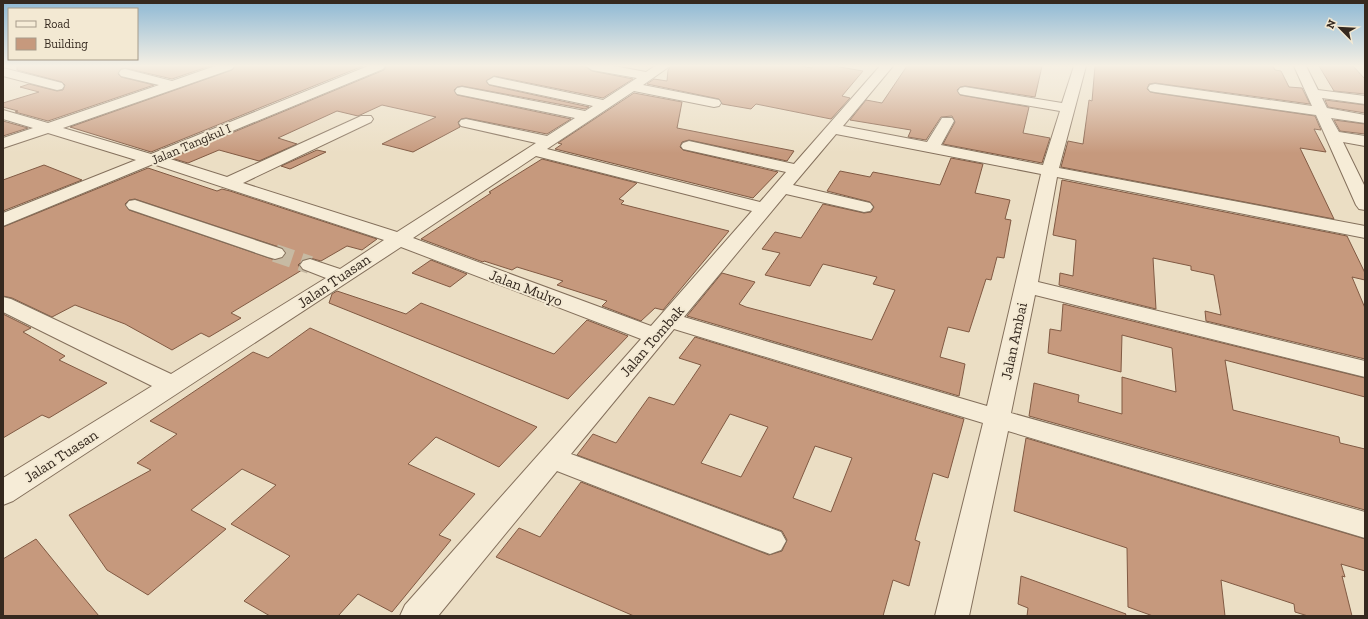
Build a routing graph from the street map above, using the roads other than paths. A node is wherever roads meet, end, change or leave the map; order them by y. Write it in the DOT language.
graph roads {
  1 [pos="144,95"];
  2 [pos="309,95"];
  3 [pos="481,95"];
  4 [pos="558,95"];
  5 [pos="618,95"];
  6 [pos="694,95"];
  7 [pos="863,95"];
  8 [pos="988,95"];
  9 [pos="1071,95"];
  10 [pos="1208,95"];
  11 [pos="1314,95"];
  12 [pos="1327,95"];
  13 [pos="1365,100"];
  14 [pos="714,103"];
  15 [pos="604,104"];
  16 [pos="1067,108"];
  17 [pos="1322,113"];
  18 [pos="3,114"];
  19 [pos="586,116"];
  20 [pos="366,119"];
  21 [pos="1365,119"];
  22 [pos="947,121"];
  23 [pos="466,124"];
  24 [pos="51,127"];
  25 [pos="834,129"];
  26 [pos="1333,136"];
  27 [pos="1365,141"];
  28 [pos="3,143"];
  29 [pos="541,146"];
  30 [pos="689,146"];
  31 [pos="932,147"];
  32 [pos="153,159"];
  33 [pos="798,170"];
  34 [pos="1050,170"];
  35 [pos="1358,177"];
  36 [pos="228,184"];
  37 [pos="783,188"];
  38 [pos="135,205"];
  39 [pos="1365,205"];
  40 [pos="864,207"];
  41 [pos="765,209"];
  42 [pos="3,220"];
  43 [pos="1365,232"];
  44 [pos="397,239"];
  45 [pos="275,254"];
  46 [pos="310,266"];
  47 [pos="341,276"];
  48 [pos="1026,286"];
  49 [pos="3,304"];
  50 [pos="662,328"];
  51 [pos="1365,369"];
  52 [pos="172,385"];
  53 [pos="997,418"];
  54 [pos="553,458"];
  55 [pos="3,493"];
  56 [pos="1365,525"];
  57 [pos="770,541"];
  58 [pos="417,616"];
  59 [pos="952,616"];
  1 -- 24 [label="street"];
  2 -- 32 [label="street, Jalan Tangkul I"];
  3 -- 19 [label="street"];
  4 -- 15 [label="street"];
  5 -- 15 [label="street, Jalan Tuasan"];
  6 -- 14 [label="street"];
  7 -- 25 [label="street, Jalan Tombak"];
  8 -- 16 [label="street"];
  9 -- 16 [label="street, Jalan Ambai"];
  10 -- 17 [label="street"];
  11 -- 17 [label="street"];
  12 -- 13 [label="street"];
  15 -- 19 [label="street, Jalan Tuasan"];
  16 -- 34 [label="street, Jalan Ambai"];
  17 -- 21 [label="street"];
  17 -- 26 [label="street"];
  18 -- 24 [label="street, Jalan Mulyo"];
  19 -- 29 [label="street, Jalan Tuasan"];
  20 -- 36 [label="street"];
  22 -- 31 [label="street"];
  23 -- 29 [label="street"];
  24 -- 28 [label="street"];
  24 -- 32 [label="street, Jalan Mulyo"];
  25 -- 31 [label="street"];
  25 -- 33 [label="street, Jalan Tombak"];
  26 -- 27 [label="street"];
  26 -- 35 [label="street"];
  29 -- 41 [label="street"];
  29 -- 44 [label="street, Jalan Tuasan"];
  30 -- 33 [label="street"];
  31 -- 34 [label="street"];
  32 -- 36 [label="street, Jalan Mulyo"];
  32 -- 42 [label="street, Jalan Tangkul I"];
  33 -- 37 [label="street, Jalan Tombak"];
  34 -- 43 [label="street"];
  34 -- 48 [label="street, Jalan Ambai"];
  35 -- 39 [label="street"];
  36 -- 44 [label="street, Jalan Mulyo"];
  37 -- 40 [label="street"];
  37 -- 41 [label="street, Jalan Tombak"];
  38 -- 45 [label="street"];
  41 -- 50 [label="street, Jalan Tombak"];
  44 -- 47 [label="street, Jalan Tuasan"];
  44 -- 50 [label="street, Jalan Mulyo"];
  46 -- 47 [label="street"];
  47 -- 52 [label="street, Jalan Tuasan"];
  48 -- 51 [label="street"];
  48 -- 53 [label="street, Jalan Ambai"];
  49 -- 52 [label="street"];
  50 -- 53 [label="street, Jalan Mulyo"];
  50 -- 54 [label="street, Jalan Tombak"];
  52 -- 55 [label="street, Jalan Tuasan"];
  53 -- 56 [label="street, Jalan Mulyo"];
  53 -- 59 [label="street, Jalan Ambai"];
  54 -- 57 [label="street"];
  54 -- 58 [label="street, Jalan Tombak"];
}
